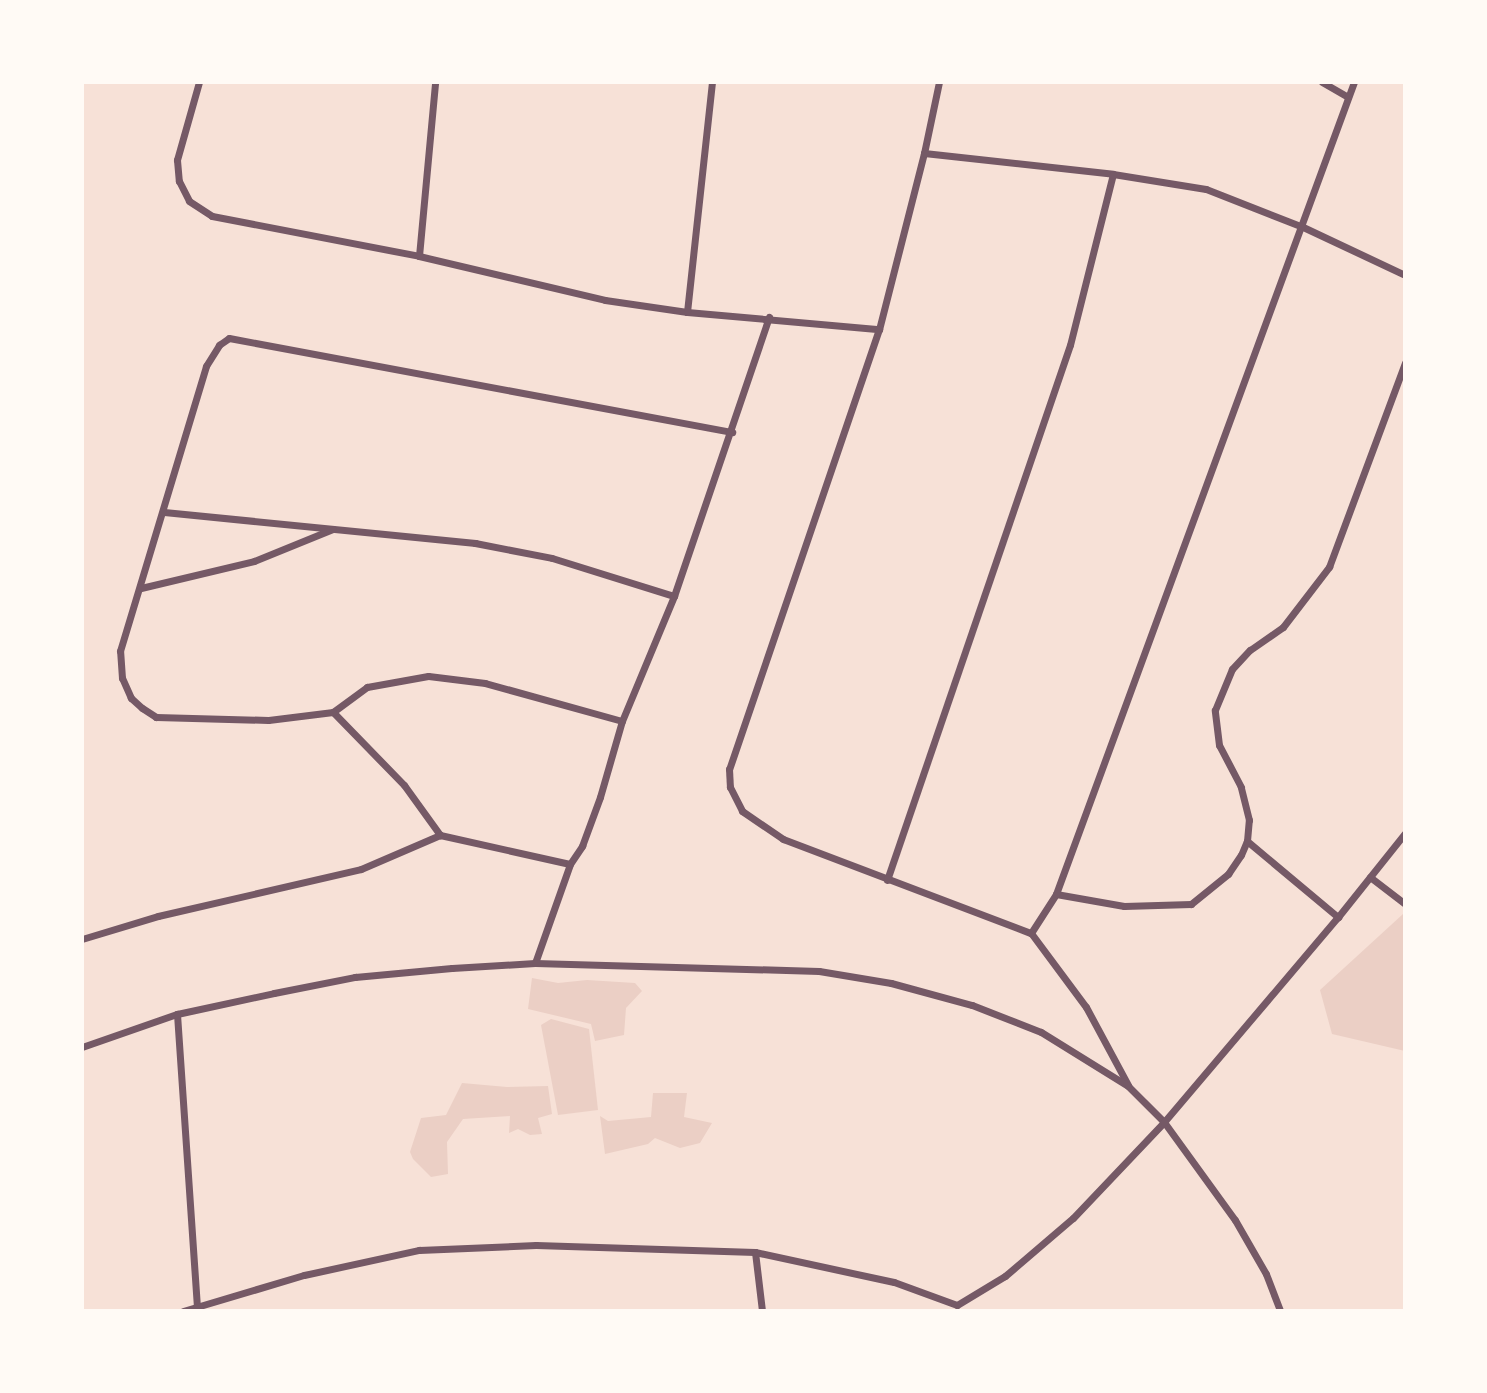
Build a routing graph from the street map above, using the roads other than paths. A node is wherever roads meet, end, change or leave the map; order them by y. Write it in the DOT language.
graph roads {
  1 [pos="200,82"];
  2 [pos="435,82"];
  3 [pos="712,82"];
  4 [pos="939,82"];
  5 [pos="1322,82"];
  6 [pos="1354,82"];
  7 [pos="1348,97"];
  8 [pos="924,153"];
  9 [pos="1113,174"];
  10 [pos="1303,227"];
  11 [pos="419,257"];
  12 [pos="1405,275"];
  13 [pos="687,312"];
  14 [pos="769,317"];
  15 [pos="879,329"];
  16 [pos="1405,363"];
  17 [pos="732,432"];
  18 [pos="164,512"];
  19 [pos="337,528"];
  20 [pos="141,588"];
  21 [pos="674,596"];
  22 [pos="334,712"];
  23 [pos="622,721"];
  24 [pos="1405,833"];
  25 [pos="440,835"];
  26 [pos="1247,841"];
  27 [pos="570,864"];
  28 [pos="1370,877"];
  29 [pos="887,880"];
  30 [pos="1056,894"];
  31 [pos="1405,904"];
  32 [pos="1338,918"];
  33 [pos="1031,933"];
  34 [pos="82,939"];
  35 [pos="535,963"];
  36 [pos="177,1014"];
  37 [pos="82,1047"];
  38 [pos="1128,1086"];
  39 [pos="1164,1122"];
  40 [pos="755,1252"];
  41 [pos="957,1308"];
  42 [pos="197,1309"];
  43 [pos="183,1311"];
  44 [pos="762,1311"];
  45 [pos="1280,1311"];
  1 -- 11 [label="street"];
  2 -- 11 [label="street"];
  3 -- 13 [label="street"];
  4 -- 8 [label="street"];
  5 -- 7 [label="street"];
  6 -- 7 [label="street"];
  7 -- 10 [label="street"];
  8 -- 9 [label="street"];
  8 -- 15 [label="street"];
  9 -- 10 [label="street"];
  9 -- 29 [label="street"];
  10 -- 12 [label="street"];
  10 -- 30 [label="street"];
  11 -- 13 [label="street"];
  13 -- 14 [label="street"];
  14 -- 15 [label="street"];
  14 -- 17 [label="street"];
  15 -- 29 [label="street"];
  16 -- 26 [label="street"];
  17 -- 18 [label="street"];
  17 -- 21 [label="street"];
  18 -- 19 [label="street"];
  18 -- 20 [label="street"];
  19 -- 20 [label="street"];
  19 -- 21 [label="street"];
  20 -- 22 [label="street"];
  21 -- 23 [label="street"];
  22 -- 23 [label="street"];
  22 -- 25 [label="street"];
  23 -- 27 [label="street"];
  24 -- 28 [label="street"];
  25 -- 27 [label="street"];
  25 -- 34 [label="street"];
  26 -- 30 [label="street"];
  26 -- 32 [label="street"];
  27 -- 35 [label="street"];
  28 -- 31 [label="street"];
  28 -- 32 [label="street"];
  29 -- 33 [label="street"];
  30 -- 33 [label="street"];
  32 -- 39 [label="street"];
  33 -- 38 [label="street"];
  35 -- 36 [label="street"];
  35 -- 38 [label="street"];
  36 -- 37 [label="street"];
  36 -- 42 [label="street"];
  38 -- 39 [label="street"];
  39 -- 41 [label="street"];
  39 -- 45 [label="street"];
  40 -- 41 [label="street"];
  40 -- 42 [label="street"];
  40 -- 44 [label="street"];
  42 -- 43 [label="street"];
}
